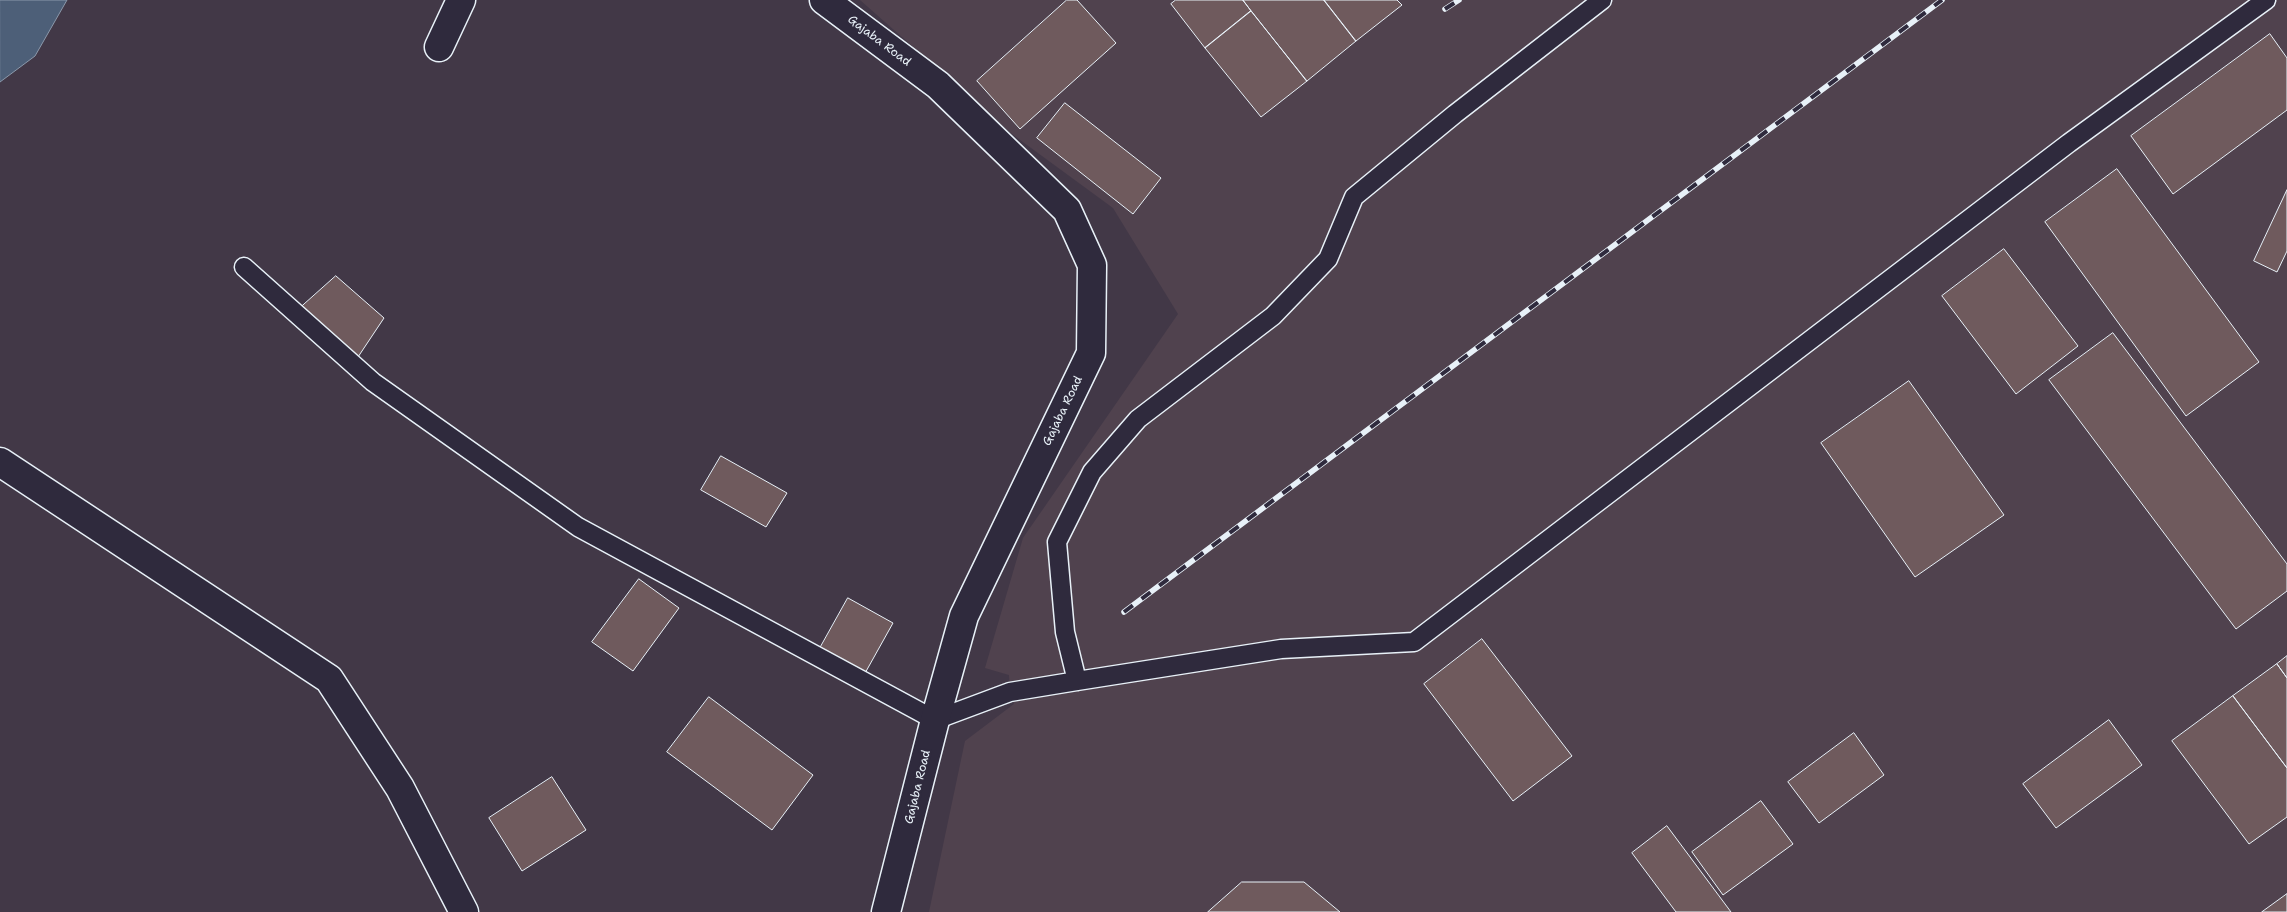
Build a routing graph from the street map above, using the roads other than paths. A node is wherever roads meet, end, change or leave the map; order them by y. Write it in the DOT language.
graph roads {
  1 [pos="462,0"];
  2 [pos="824,0"];
  3 [pos="1602,0"];
  4 [pos="2266,0"];
  5 [pos="439,48"];
  6 [pos="244,267"];
  7 [pos="0,462"];
  8 [pos="1077,681"];
  9 [pos="935,720"];
  10 [pos="464,912"];
  11 [pos="886,912"];
  1 -- 5 [label="main road"];
  2 -- 9 [label="main road, Gajaba Road"];
  3 -- 8 [label="lane"];
  4 -- 8 [label="lane"];
  6 -- 9 [label="lane"];
  7 -- 10 [label="main road"];
  8 -- 9 [label="lane"];
  9 -- 11 [label="main road, Gajaba Road"];
}
